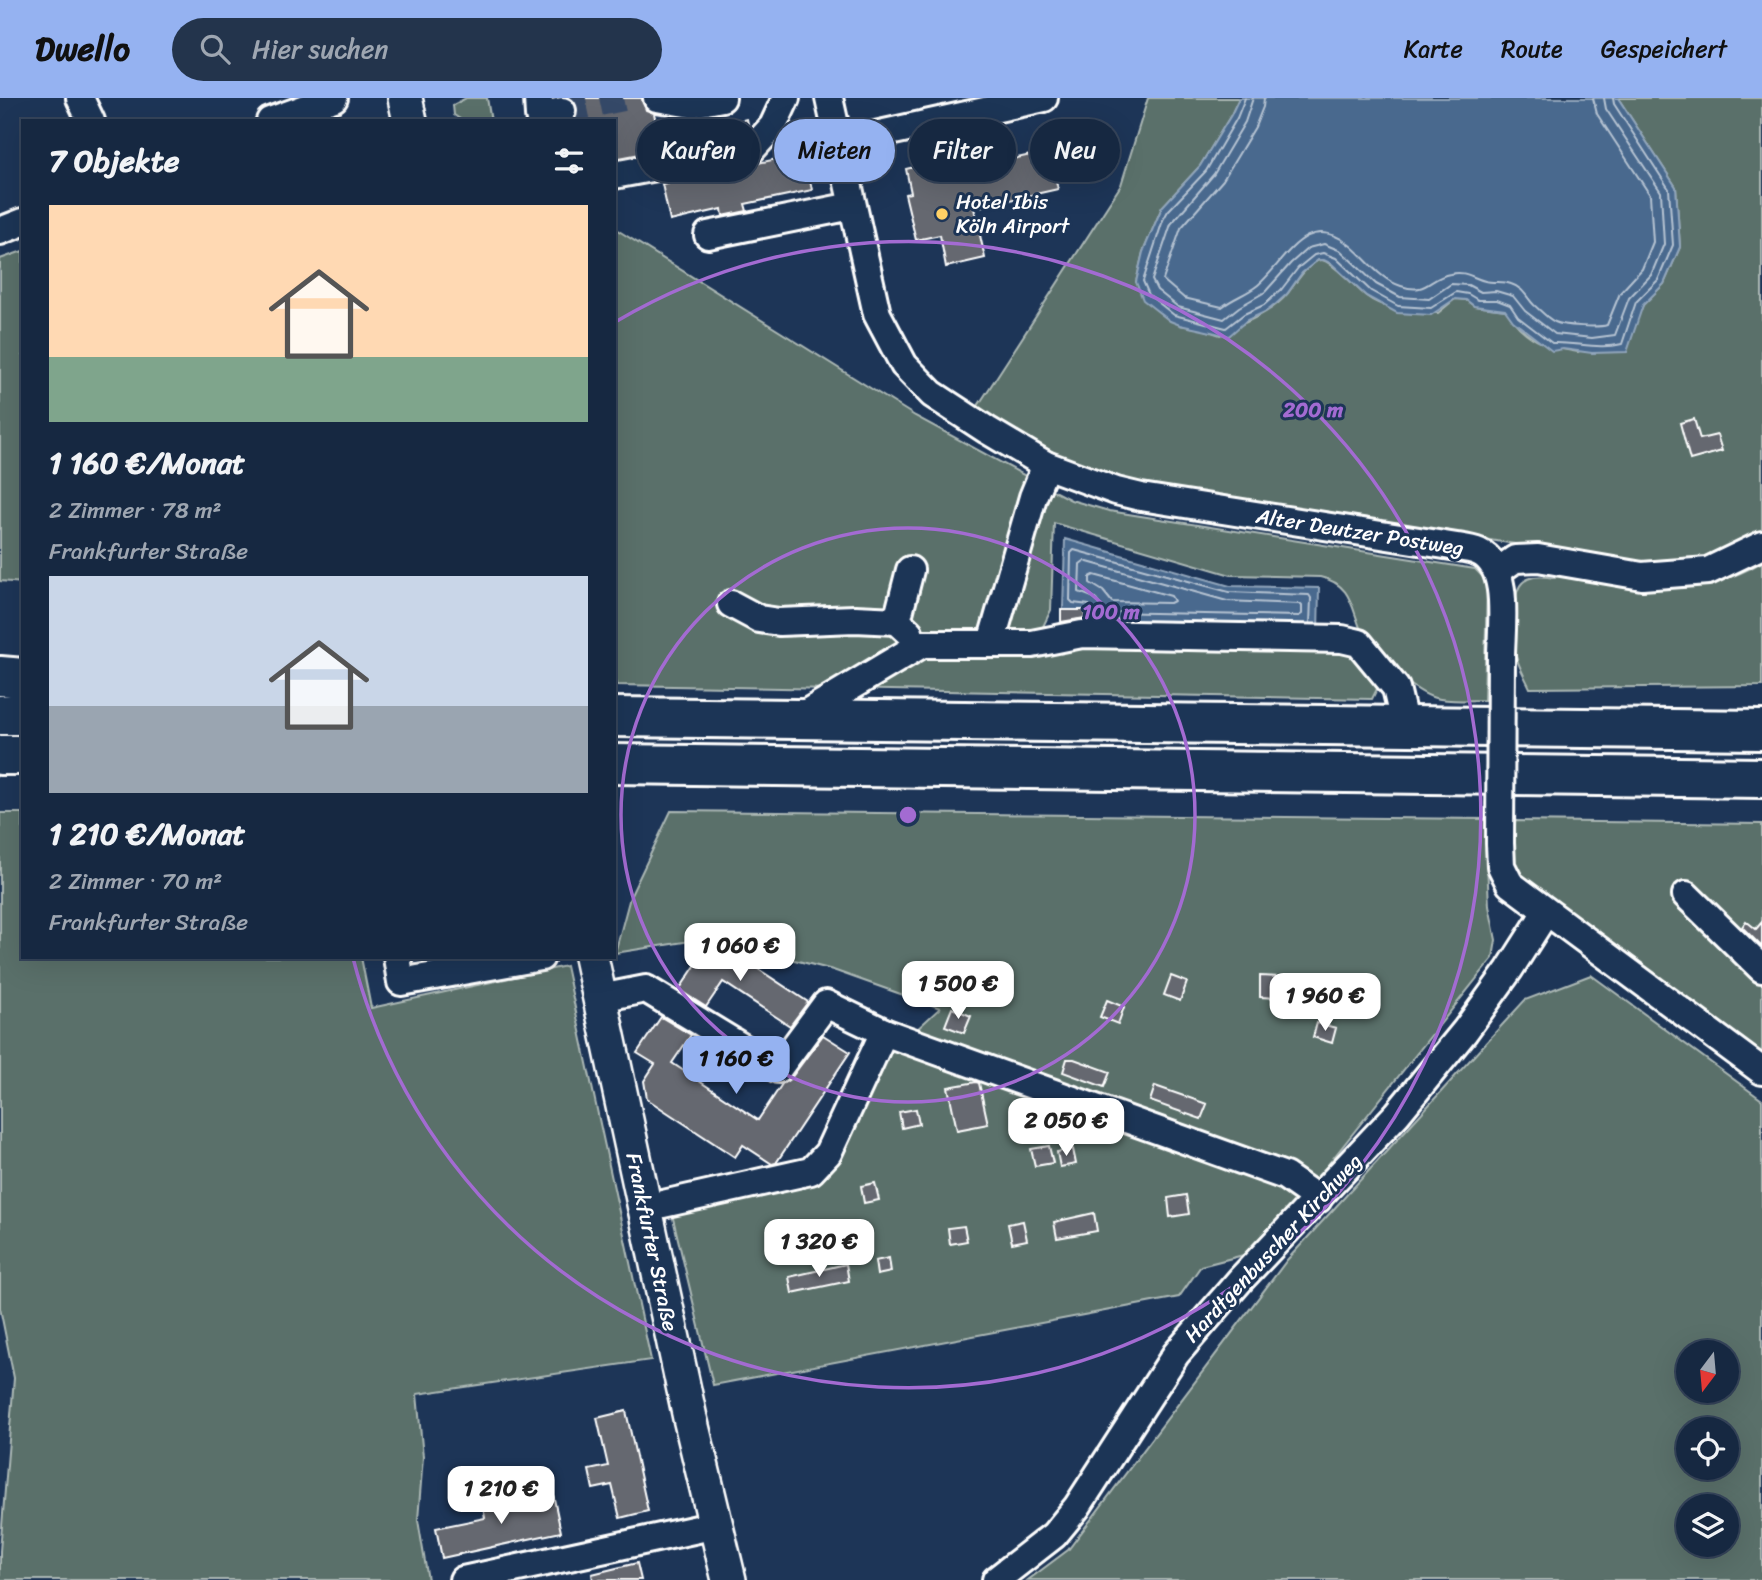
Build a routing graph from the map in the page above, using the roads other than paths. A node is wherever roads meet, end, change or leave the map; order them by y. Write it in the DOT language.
graph roads {
  1 [pos="80,98"];
  2 [pos="334,98"];
  3 [pos="405,98"];
  4 [pos="538,98"];
  5 [pos="657,98"];
  6 [pos="722,98"];
  7 [pos="786,98"];
  8 [pos="1044,98"];
  9 [pos="837,100"];
  10 [pos="562,111"];
  11 [pos="90,119"];
  12 [pos="276,119"];
  13 [pos="410,119"];
  14 [pos="838,119"];
  15 [pos="895,131"];
  16 [pos="616,175"];
  17 [pos="847,182"];
  18 [pos="852,206"];
  19 [pos="21,223"];
  20 [pos="0,231"];
  21 [pos="708,234"];
  22 [pos="1046,465"];
  23 [pos="1762,545"];
  24 [pos="911,570"];
  25 [pos="1498,571"];
  26 [pos="731,604"];
  27 [pos="897,621"];
  28 [pos="922,643"];
  29 [pos="991,643"];
  30 [pos="0,676"];
  31 [pos="21,678"];
  32 [pos="0,715"];
  33 [pos="21,715"];
  34 [pos="616,717"];
  35 [pos="797,719"];
  36 [pos="1405,726"];
  37 [pos="1762,730"];
  38 [pos="0,755"];
  39 [pos="21,755"];
  40 [pos="616,764"];
  41 [pos="1762,778"];
  42 [pos="1686,895"];
  43 [pos="1546,912"];
  44 [pos="397,959"];
  45 [pos="530,959"];
  46 [pos="591,959"];
  47 [pos="1762,969"];
  48 [pos="600,998"];
  49 [pos="884,1032"];
  50 [pos="1762,1071"];
  51 [pos="1318,1199"];
  52 [pos="645,1208"];
  53 [pos="716,1525"];
  54 [pos="463,1580"];
  55 [pos="729,1580"];
  56 [pos="996,1580"];
  1 -- 11 [label="street"];
  2 -- 12 [label="street"];
  3 -- 13 [label="main road"];
  4 -- 10 [label="street"];
  5 -- 6 [label="street"];
  7 -- 16 [label="street"];
  8 -- 15 [label="street"];
  9 -- 14 [label="street, Alter Deutzer Postweg"];
  17 -- 18 [label="street, Alter Deutzer Postweg"];
  18 -- 21 [label="street"];
  18 -- 22 [label="street, Alter Deutzer Postweg"];
  19 -- 20 [label="street"];
  22 -- 25 [label="street, Alter Deutzer Postweg"];
  22 -- 29 [label="street"];
  23 -- 25 [label="street"];
  24 -- 27 [label="street"];
  25 -- 43 [label="street, bridge"];
  26 -- 27 [label="street"];
  27 -- 28 [label="street"];
  28 -- 29 [label="street"];
  28 -- 35 [label="street"];
  29 -- 36 [label="street"];
  30 -- 31 [label="highway"];
  32 -- 33 [label="highway"];
  34 -- 35 [label="highway"];
  35 -- 36 [label="highway"];
  36 -- 37 [label="highway"];
  38 -- 39 [label="highway"];
  40 -- 41 [label="highway"];
  42 -- 47 [label="street"];
  43 -- 50 [label="street"];
  43 -- 51 [label="street, Hardtgenbuscher Kirchweg"];
  44 -- 45 [label="street"];
  46 -- 48 [label="main road, Frankfurter Straße"];
  48 -- 49 [label="street"];
  48 -- 52 [label="main road, Frankfurter Straße"];
  49 -- 51 [label="street"];
  49 -- 52 [label="street"];
  51 -- 56 [label="street, Hardtgenbuscher Kirchweg"];
  52 -- 53 [label="main road, Frankfurter Straße"];
  53 -- 54 [label="street"];
  53 -- 55 [label="main road, Frankfurter Straße"];
}
